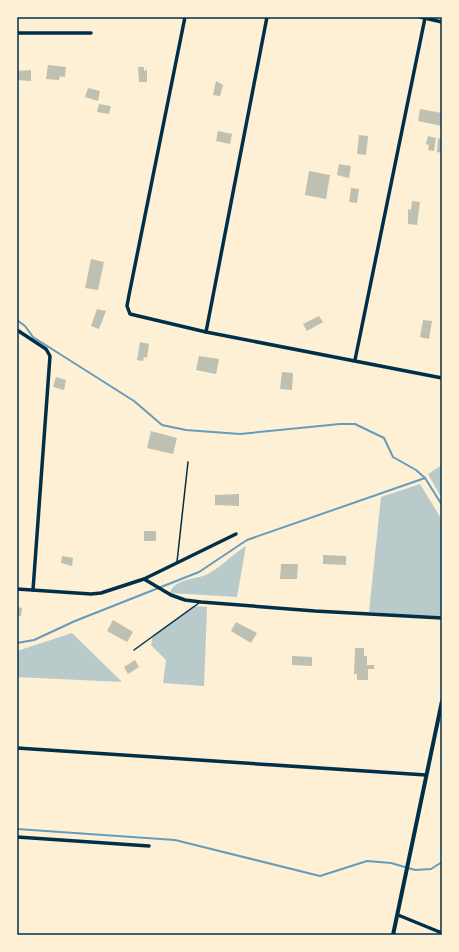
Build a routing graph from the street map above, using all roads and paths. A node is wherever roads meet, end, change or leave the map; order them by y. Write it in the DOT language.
graph roads {
  1 [pos="185,17"];
  2 [pos="267,17"];
  3 [pos="420,17"];
  4 [pos="425,18"];
  5 [pos="442,22"];
  6 [pos="17,33"];
  7 [pos="91,33"];
  8 [pos="17,330"];
  9 [pos="206,332"];
  10 [pos="355,360"];
  11 [pos="442,378"];
  12 [pos="188,462"];
  13 [pos="236,534"];
  14 [pos="177,562"];
  15 [pos="144,579"];
  16 [pos="17,589"];
  17 [pos="33,590"];
  18 [pos="201,602"];
  19 [pos="442,618"];
  20 [pos="134,650"];
  21 [pos="442,701"];
  22 [pos="17,748"];
  23 [pos="426,774"];
  24 [pos="17,837"];
  25 [pos="149,846"];
  26 [pos="398,915"];
  27 [pos="442,932"];
  28 [pos="393,935"];
  1 -- 9 [label="street"];
  2 -- 9 [label="street"];
  3 -- 4 [label="street"];
  4 -- 5 [label="street"];
  4 -- 10 [label="street"];
  6 -- 7 [label="street"];
  8 -- 17 [label="street"];
  9 -- 10 [label="street"];
  10 -- 11 [label="street"];
  12 -- 14 [label="lane"];
  13 -- 14 [label="street"];
  14 -- 15 [label="street"];
  15 -- 17 [label="street"];
  15 -- 18 [label="street"];
  16 -- 17 [label="street"];
  18 -- 19 [label="street"];
  18 -- 20 [label="lane"];
  21 -- 23 [label="street"];
  22 -- 23 [label="street"];
  23 -- 26 [label="street"];
  24 -- 25 [label="street"];
  26 -- 27 [label="street"];
  26 -- 28 [label="street"];
}
